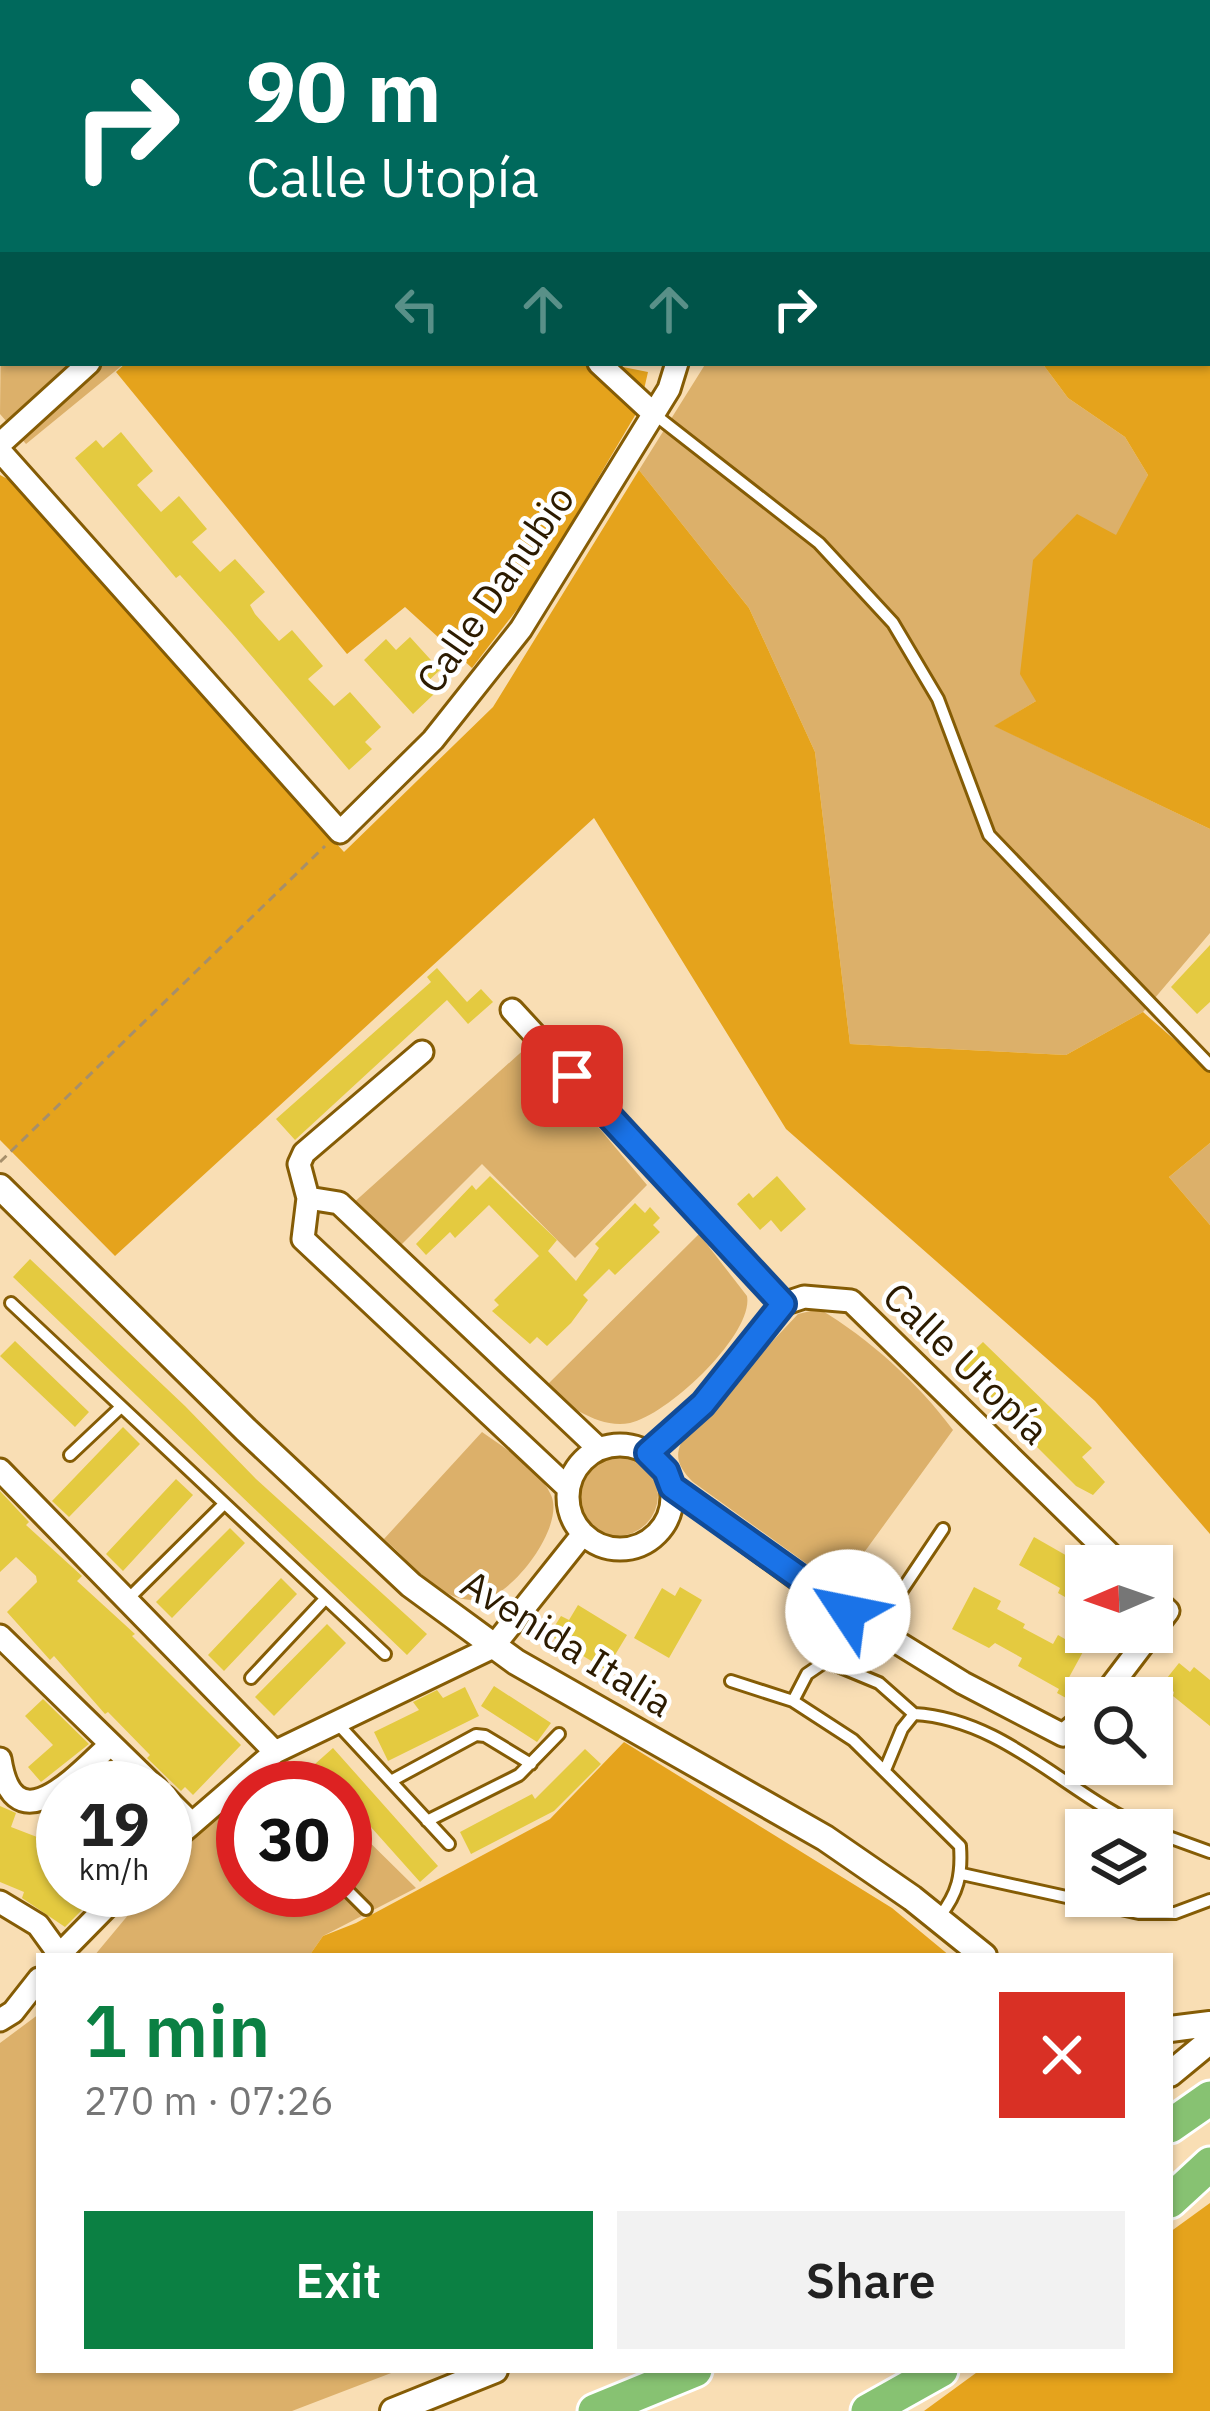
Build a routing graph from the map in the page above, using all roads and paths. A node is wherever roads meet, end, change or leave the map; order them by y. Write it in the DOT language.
graph roads {
  1 [pos="85,366"];
  2 [pos="602,366"];
  3 [pos="675,366"];
  4 [pos="654,414"];
  5 [pos="0,447"];
  6 [pos="340,832"];
  7 [pos="512,1010"];
  8 [pos="422,1052"];
  9 [pos="1210,1064"];
  10 [pos="0,1162"];
  11 [pos="0,1187"];
  12 [pos="308,1198"];
  13 [pos="11,1303"];
  14 [pos="783,1304"];
  15 [pos="121,1407"];
  16 [pos="598,1449"];
  17 [pos="648,1453"];
  18 [pos="70,1456"];
  19 [pos="0,1470"];
  20 [pos="672,1487"];
  21 [pos="568,1488"];
  22 [pos="224,1505"];
  23 [pos="943,1529"];
  24 [pos="583,1534"];
  25 [pos="1101,1545"];
  26 [pos="325,1598"];
  27 [pos="127,1600"];
  28 [pos="876,1629"];
  29 [pos="0,1636"];
  30 [pos="493,1647"];
  31 [pos="1137,1653"];
  32 [pos="385,1654"];
  33 [pos="1118,1677"];
  34 [pos="251,1678"];
  35 [pos="731,1681"];
  36 [pos="794,1701"];
  37 [pos="914,1714"];
  38 [pos="337,1723"];
  39 [pos="1065,1733"];
  40 [pos="560,1734"];
  41 [pos="111,1744"];
  42 [pos="275,1752"];
  43 [pos="0,1759"];
  44 [pos="128,1761"];
  45 [pos="266,1761"];
  46 [pos="531,1765"];
  47 [pos="885,1769"];
  48 [pos="391,1781"];
  49 [pos="1115,1809"];
  50 [pos="428,1821"];
  51 [pos="1173,1839"];
  52 [pos="449,1844"];
  53 [pos="1210,1852"];
  54 [pos="962,1874"];
  55 [pos="1210,1900"];
  56 [pos="0,1902"];
  57 [pos="96,1917"];
  58 [pos="938,1919"];
  59 [pos="57,1953"];
  60 [pos="60,1953"];
  61 [pos="980,1953"];
  62 [pos="36,1983"];
  63 [pos="0,2020"];
  64 [pos="1210,2024"];
  65 [pos="1173,2029"];
  66 [pos="1210,2041"];
  67 [pos="1173,2072"];
  68 [pos="1210,2098"];
  69 [pos="1173,2124"];
  70 [pos="1210,2164"];
  71 [pos="1173,2198"];
  72 [pos="487,2373"];
  73 [pos="687,2373"];
  74 [pos="936,2373"];
  75 [pos="392,2411"];
  76 [pos="595,2411"];
  77 [pos="868,2411"];
  1 -- 5 [label="street"];
  2 -- 4 [label="street"];
  3 -- 4 [label="street, Calle Danubio"];
  4 -- 6 [label="street, Calle Danubio"];
  4 -- 9 [label="lane"];
  5 -- 6 [label="street"];
  6 -- 10 [label="path"];
  7 -- 14 [label="street"];
  8 -- 12 [label="street"];
  11 -- 30 [label="street, Avenida Italia"];
  12 -- 16 [label="street"];
  12 -- 21 [label="street"];
  13 -- 15 [label="lane"];
  14 -- 17 [label="street"];
  14 -- 25 [label="street, Calle Utopía"];
  15 -- 18 [label="lane"];
  15 -- 22 [label="lane"];
  16 -- 17 [label="street"];
  16 -- 21 [label="street"];
  17 -- 20 [label="street"];
  19 -- 27 [label="street"];
  20 -- 24 [label="street"];
  20 -- 28 [label="street"];
  21 -- 24 [label="street"];
  22 -- 26 [label="lane"];
  22 -- 27 [label="lane"];
  23 -- 28 [label="lane"];
  24 -- 30 [label="street"];
  26 -- 32 [label="lane"];
  26 -- 34 [label="lane"];
  27 -- 42 [label="street"];
  28 -- 39 [label="street"];
  29 -- 41 [label="street"];
  30 -- 38 [label="street"];
  30 -- 58 [label="street, Avenida Italia"];
  31 -- 33 [label="street"];
  35 -- 36 [label="lane"];
  36 -- 37 [label="lane"];
  36 -- 47 [label="lane"];
  37 -- 47 [label="lane"];
  37 -- 49 [label="lane"];
  38 -- 42 [label="street"];
  38 -- 48 [label="lane"];
  40 -- 46 [label="lane"];
  41 -- 43 [label="street"];
  41 -- 44 [label="street"];
  42 -- 45 [label="street"];
  46 -- 48 [label="lane"];
  46 -- 50 [label="lane"];
  47 -- 54 [label="lane"];
  48 -- 50 [label="lane"];
  50 -- 52 [label="lane"];
  51 -- 53 [label="lane"];
  54 -- 55 [label="lane"];
  54 -- 58 [label="lane"];
  56 -- 59 [label="street"];
  57 -- 60 [label="street"];
  58 -- 61 [label="street, Avenida Italia"];
  62 -- 63 [label="street"];
  64 -- 65 [label="street"];
  66 -- 67 [label="street"];
  68 -- 69 [label="highway"];
  70 -- 71 [label="highway"];
  72 -- 75 [label="street"];
  73 -- 76 [label="highway"];
  74 -- 77 [label="highway"];
}
